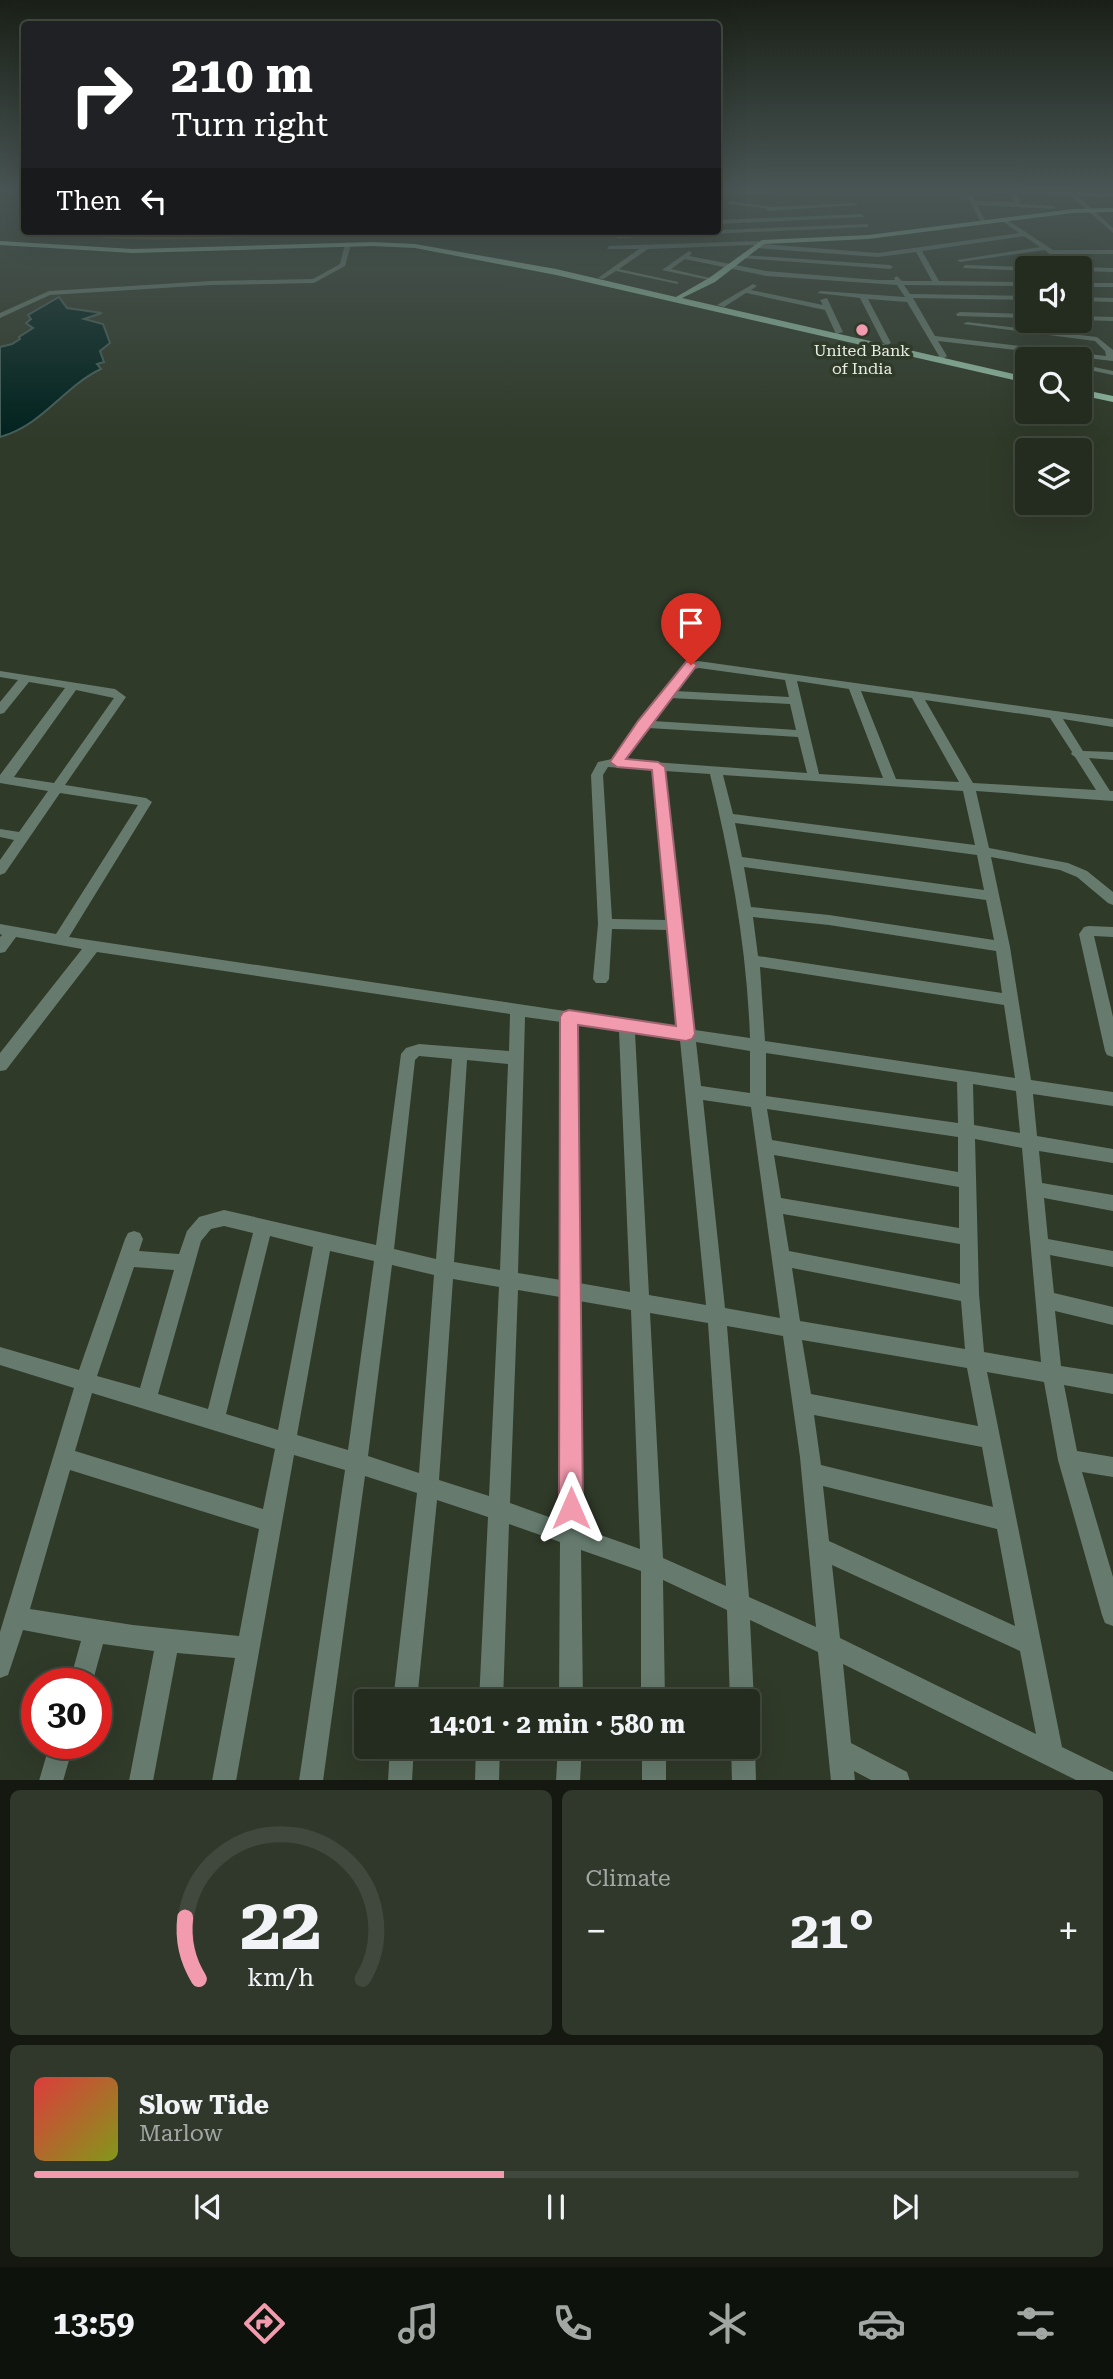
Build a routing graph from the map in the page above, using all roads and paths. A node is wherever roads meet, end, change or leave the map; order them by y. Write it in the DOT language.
graph roads {
  1 [pos="327,274"];
  2 [pos="565,274"];
  3 [pos="579,274"];
  4 [pos="607,274"];
  5 [pos="635,274"];
  6 [pos="684,274"];
  7 [pos="719,274"];
  8 [pos="769,274"];
  9 [pos="782,274"];
  10 [pos="894,274"];
  11 [pos="932,274"];
  12 [pos="969,274"];
  13 [pos="813,277"];
  14 [pos="601,278"];
  15 [pos="712,280"];
  16 [pos="900,282"];
  17 [pos="937,283"];
  18 [pos="975,283"];
  19 [pos="1015,284"];
  20 [pos="1092,285"];
  21 [pos="1113,285"];
  22 [pos="698,287"];
  23 [pos="746,290"];
  24 [pos="821,293"];
  25 [pos="862,295"];
  26 [pos="680,296"];
  27 [pos="948,296"];
  28 [pos="911,298"];
  29 [pos="1015,298"];
  30 [pos="1092,300"];
  31 [pos="1113,301"];
  32 [pos="721,305"];
  33 [pos="828,308"];
  34 [pos="960,314"];
  35 [pos="0,316"];
  36 [pos="1015,316"];
  37 [pos="1092,318"];
  38 [pos="1113,319"];
  39 [pos="967,324"];
  40 [pos="839,332"];
  41 [pos="933,338"];
  42 [pos="887,343"];
  43 [pos="981,343"];
  44 [pos="1015,347"];
  45 [pos="1092,356"];
  46 [pos="1097,357"];
  47 [pos="941,358"];
  48 [pos="1112,359"];
  49 [pos="1092,361"];
  50 [pos="1092,369"];
  51 [pos="1113,373"];
  52 [pos="1015,375"];
  53 [pos="1092,392"];
  54 [pos="1113,397"];
  55 [pos="0,674"];
  56 [pos="27,677"];
  57 [pos="790,678"];
  58 [pos="74,686"];
  59 [pos="854,687"];
  60 [pos="666,694"];
  61 [pos="917,696"];
  62 [pos="795,701"];
  63 [pos="0,710"];
  64 [pos="1054,715"];
  65 [pos="1113,723"];
  66 [pos="643,724"];
  67 [pos="802,734"];
  68 [pos="1077,754"];
  69 [pos="1113,756"];
  70 [pos="617,762"];
  71 [pos="658,767"];
  72 [pos="715,770"];
  73 [pos="814,778"];
  74 [pos="2,779"];
  75 [pos="891,783"];
  76 [pos="968,786"];
  77 [pos="57,789"];
  78 [pos="1110,798"];
  79 [pos="728,818"];
  80 [pos="0,833"];
  81 [pos="23,837"];
  82 [pos="984,850"];
  83 [pos="737,861"];
  84 [pos="0,870"];
  85 [pos="993,896"];
  86 [pos="1113,900"];
  87 [pos="746,911"];
  88 [pos="605,924"];
  89 [pos="675,925"];
  90 [pos="6,930"];
  91 [pos="1113,932"];
  92 [pos="60,940"];
  93 [pos="93,946"];
  94 [pos="1003,947"];
  95 [pos="0,948"];
  96 [pos="752,960"];
  97 [pos="601,979"];
  98 [pos="1010,1000"];
  99 [pos="517,1009"];
  100 [pos="569,1017"];
  101 [pos="627,1026"];
  102 [pos="686,1034"];
  103 [pos="759,1046"];
  104 [pos="1113,1051"];
  105 [pos="460,1054"];
  106 [pos="515,1058"];
  107 [pos="0,1065"];
  108 [pos="965,1077"];
  109 [pos="1024,1085"];
  110 [pos="694,1092"];
  111 [pos="1113,1099"];
  112 [pos="758,1101"];
  113 [pos="966,1131"];
  114 [pos="1029,1141"];
  115 [pos="763,1146"];
  116 [pos="1113,1156"];
  117 [pos="968,1181"];
  118 [pos="1034,1189"];
  119 [pos="1113,1203"];
  120 [pos="772,1204"];
  121 [pos="263,1227"];
  122 [pos="969,1238"];
  123 [pos="134,1239"];
  124 [pos="323,1240"];
  125 [pos="1039,1245"];
  126 [pos="384,1255"];
  127 [pos="127,1258"];
  128 [pos="781,1258"];
  129 [pos="1113,1259"];
  130 [pos="185,1263"];
  131 [pos="445,1269"];
  132 [pos="509,1280"];
  133 [pos="571,1291"];
  134 [pos="970,1294"];
  135 [pos="1045,1300"];
  136 [pos="639,1302"];
  137 [pos="715,1315"];
  138 [pos="1113,1316"];
  139 [pos="793,1329"];
  140 [pos="0,1356"];
  141 [pos="975,1359"];
  142 [pos="1052,1373"];
  143 [pos="85,1382"];
  144 [pos="1113,1384"];
  145 [pos="146,1400"];
  146 [pos="803,1403"];
  147 [pos="215,1420"];
  148 [pos="991,1440"];
  149 [pos="287,1442"];
  150 [pos="64,1457"];
  151 [pos="1068,1460"];
  152 [pos="356,1463"];
  153 [pos="1113,1467"];
  154 [pos="811,1473"];
  155 [pos="428,1489"];
  156 [pos="500,1510"];
  157 [pos="1007,1521"];
  158 [pos="272,1522"];
  159 [pos="571,1535"];
  160 [pos="820,1548"];
  161 [pos="652,1564"];
  162 [pos="738,1604"];
  163 [pos="1113,1615"];
  164 [pos="17,1618"];
  165 [pos="95,1633"];
  166 [pos="167,1643"];
  167 [pos="1030,1644"];
  168 [pos="830,1645"];
  169 [pos="250,1648"];
  170 [pos="0,1667"];
  171 [pos="85,1668"];
  172 [pos="406,1689"];
  173 [pos="492,1689"];
  174 [pos="571,1689"];
  175 [pos="653,1689"];
  176 [pos="741,1689"];
  177 [pos="841,1750"];
  178 [pos="1051,1752"];
  179 [pos="57,1759"];
  180 [pos="401,1759"];
  181 [pos="488,1759"];
  182 [pos="569,1759"];
  183 [pos="654,1759"];
  184 [pos="743,1759"];
  185 [pos="51,1780"];
  186 [pos="141,1780"];
  187 [pos="224,1780"];
  188 [pos="311,1780"];
  189 [pos="400,1780"];
  190 [pos="487,1780"];
  191 [pos="568,1780"];
  192 [pos="654,1780"];
  193 [pos="744,1780"];
  194 [pos="843,1780"];
  195 [pos="898,1780"];
  196 [pos="1105,1780"];
  1 -- 35 [label="street"];
  2 -- 47 [label="main road"];
  3 -- 14 [label="main road"];
  4 -- 14 [label="street"];
  5 -- 22 [label="street"];
  6 -- 15 [label="street"];
  7 -- 15 [label="main road"];
  8 -- 23 [label="street"];
  9 -- 13 [label="street"];
  10 -- 16 [label="street"];
  11 -- 17 [label="street"];
  12 -- 18 [label="street"];
  13 -- 16 [label="street"];
  13 -- 24 [label="street"];
  14 -- 26 [label="main road"];
  15 -- 22 [label="main road"];
  16 -- 17 [label="street"];
  16 -- 28 [label="street"];
  17 -- 18 [label="street"];
  18 -- 19 [label="street"];
  20 -- 21 [label="street"];
  22 -- 26 [label="main road"];
  23 -- 32 [label="street"];
  23 -- 33 [label="street"];
  24 -- 25 [label="street"];
  24 -- 33 [label="street"];
  25 -- 28 [label="street"];
  25 -- 42 [label="street"];
  26 -- 32 [label="main road"];
  27 -- 28 [label="street"];
  27 -- 29 [label="street"];
  27 -- 34 [label="street"];
  28 -- 41 [label="street"];
  30 -- 31 [label="street"];
  32 -- 40 [label="main road"];
  33 -- 40 [label="street"];
  34 -- 36 [label="street"];
  34 -- 39 [label="street"];
  37 -- 38 [label="street"];
  39 -- 43 [label="street"];
  39 -- 48 [label="street"];
  40 -- 42 [label="main road"];
  41 -- 43 [label="street"];
  41 -- 47 [label="street"];
  42 -- 47 [label="main road"];
  43 -- 44 [label="street"];
  45 -- 46 [label="street"];
  46 -- 48 [label="street"];
  46 -- 49 [label="street"];
  47 -- 52 [label="main road"];
  50 -- 51 [label="street"];
  53 -- 54 [label="main road"];
  55 -- 56 [label="street"];
  56 -- 58 [label="street"];
  56 -- 63 [label="street"];
  57 -- 59 [label="street"];
  57 -- 60 [label="street"];
  57 -- 62 [label="street"];
  58 -- 74 [label="street"];
  58 -- 77 [label="street"];
  59 -- 61 [label="street"];
  59 -- 75 [label="street"];
  60 -- 62 [label="street"];
  60 -- 66 [label="street"];
  61 -- 64 [label="street"];
  61 -- 76 [label="street"];
  62 -- 67 [label="street"];
  64 -- 65 [label="street"];
  64 -- 68 [label="street"];
  66 -- 67 [label="street"];
  66 -- 70 [label="street"];
  67 -- 73 [label="street"];
  68 -- 69 [label="street"];
  68 -- 78 [label="street"];
  70 -- 71 [label="street"];
  70 -- 88 [label="street"];
  71 -- 72 [label="street"];
  71 -- 89 [label="street"];
  72 -- 73 [label="street"];
  72 -- 79 [label="street"];
  73 -- 75 [label="street"];
  74 -- 77 [label="street"];
  75 -- 76 [label="street"];
  76 -- 78 [label="street"];
  76 -- 82 [label="street"];
  77 -- 81 [label="street"];
  77 -- 92 [label="street"];
  79 -- 82 [label="street"];
  79 -- 83 [label="street"];
  80 -- 81 [label="street"];
  81 -- 84 [label="street"];
  82 -- 85 [label="street"];
  82 -- 86 [label="street"];
  83 -- 85 [label="street"];
  83 -- 87 [label="street"];
  85 -- 94 [label="street"];
  87 -- 94 [label="street"];
  87 -- 96 [label="street"];
  88 -- 89 [label="street"];
  88 -- 97 [label="street"];
  89 -- 102 [label="street"];
  90 -- 92 [label="street"];
  90 -- 95 [label="street"];
  91 -- 104 [label="street"];
  92 -- 93 [label="street"];
  93 -- 99 [label="street"];
  93 -- 107 [label="street"];
  94 -- 98 [label="street"];
  96 -- 98 [label="street"];
  96 -- 103 [label="street"];
  98 -- 109 [label="street"];
  99 -- 100 [label="street"];
  99 -- 106 [label="street"];
  100 -- 101 [label="street"];
  100 -- 133 [label="street"];
  101 -- 102 [label="street"];
  101 -- 136 [label="street"];
  102 -- 103 [label="street"];
  102 -- 110 [label="street"];
  103 -- 108 [label="street"];
  103 -- 112 [label="street"];
  105 -- 106 [label="street"];
  105 -- 126 [label="street"];
  105 -- 131 [label="street"];
  106 -- 132 [label="street"];
  108 -- 109 [label="street"];
  108 -- 113 [label="street"];
  109 -- 111 [label="street"];
  109 -- 114 [label="street"];
  110 -- 112 [label="street"];
  110 -- 137 [label="street"];
  112 -- 113 [label="street"];
  112 -- 115 [label="street"];
  113 -- 114 [label="street"];
  113 -- 117 [label="street"];
  114 -- 116 [label="street"];
  114 -- 118 [label="street"];
  115 -- 117 [label="street"];
  115 -- 120 [label="street"];
  117 -- 122 [label="street"];
  118 -- 119 [label="street"];
  118 -- 125 [label="street"];
  120 -- 122 [label="street"];
  120 -- 128 [label="street"];
  121 -- 124 [label="street"];
  121 -- 130 [label="street"];
  121 -- 147 [label="street"];
  122 -- 134 [label="street"];
  123 -- 127 [label="street"];
  124 -- 126 [label="street"];
  124 -- 149 [label="street"];
  125 -- 129 [label="street"];
  125 -- 135 [label="street"];
  126 -- 131 [label="street"];
  126 -- 152 [label="street"];
  127 -- 130 [label="street"];
  127 -- 143 [label="street"];
  128 -- 134 [label="street"];
  128 -- 139 [label="street"];
  130 -- 145 [label="street"];
  131 -- 132 [label="street"];
  131 -- 155 [label="street"];
  132 -- 133 [label="street"];
  132 -- 156 [label="street"];
  133 -- 136 [label="street"];
  133 -- 159 [label="street"];
  134 -- 141 [label="street"];
  135 -- 138 [label="street"];
  135 -- 142 [label="street"];
  136 -- 137 [label="street"];
  136 -- 161 [label="street"];
  137 -- 139 [label="street"];
  137 -- 162 [label="street"];
  139 -- 141 [label="street"];
  139 -- 146 [label="street"];
  140 -- 143 [label="street"];
  141 -- 142 [label="street"];
  141 -- 148 [label="street"];
  142 -- 144 [label="street"];
  142 -- 151 [label="street"];
  143 -- 145 [label="street"];
  143 -- 150 [label="street"];
  145 -- 147 [label="street"];
  146 -- 148 [label="street"];
  146 -- 154 [label="street"];
  147 -- 149 [label="street"];
  148 -- 157 [label="street"];
  149 -- 152 [label="street"];
  149 -- 158 [label="street"];
  150 -- 158 [label="street"];
  150 -- 164 [label="street"];
  151 -- 153 [label="street"];
  151 -- 163 [label="street"];
  152 -- 155 [label="street"];
  152 -- 188 [label="street"];
  154 -- 157 [label="street"];
  154 -- 160 [label="street"];
  155 -- 156 [label="street"];
  155 -- 172 [label="street"];
  156 -- 159 [label="street"];
  156 -- 173 [label="street"];
  157 -- 167 [label="street"];
  158 -- 169 [label="street"];
  159 -- 161 [label="street"];
  159 -- 174 [label="street"];
  160 -- 167 [label="street"];
  160 -- 168 [label="street"];
  161 -- 162 [label="street"];
  161 -- 175 [label="street"];
  162 -- 168 [label="street"];
  162 -- 176 [label="street"];
  164 -- 165 [label="street"];
  164 -- 170 [label="street"];
  165 -- 166 [label="street"];
  165 -- 171 [label="street"];
  166 -- 169 [label="street"];
  166 -- 186 [label="street"];
  167 -- 178 [label="street"];
  168 -- 177 [label="street"];
  168 -- 178 [label="street"];
  169 -- 187 [label="street"];
  177 -- 194 [label="street"];
  177 -- 195 [label="street"];
  178 -- 196 [label="street"];
  179 -- 185 [label="street"];
  180 -- 189 [label="street"];
  181 -- 190 [label="street"];
  182 -- 191 [label="street"];
  183 -- 192 [label="street"];
  184 -- 193 [label="street"];
}
